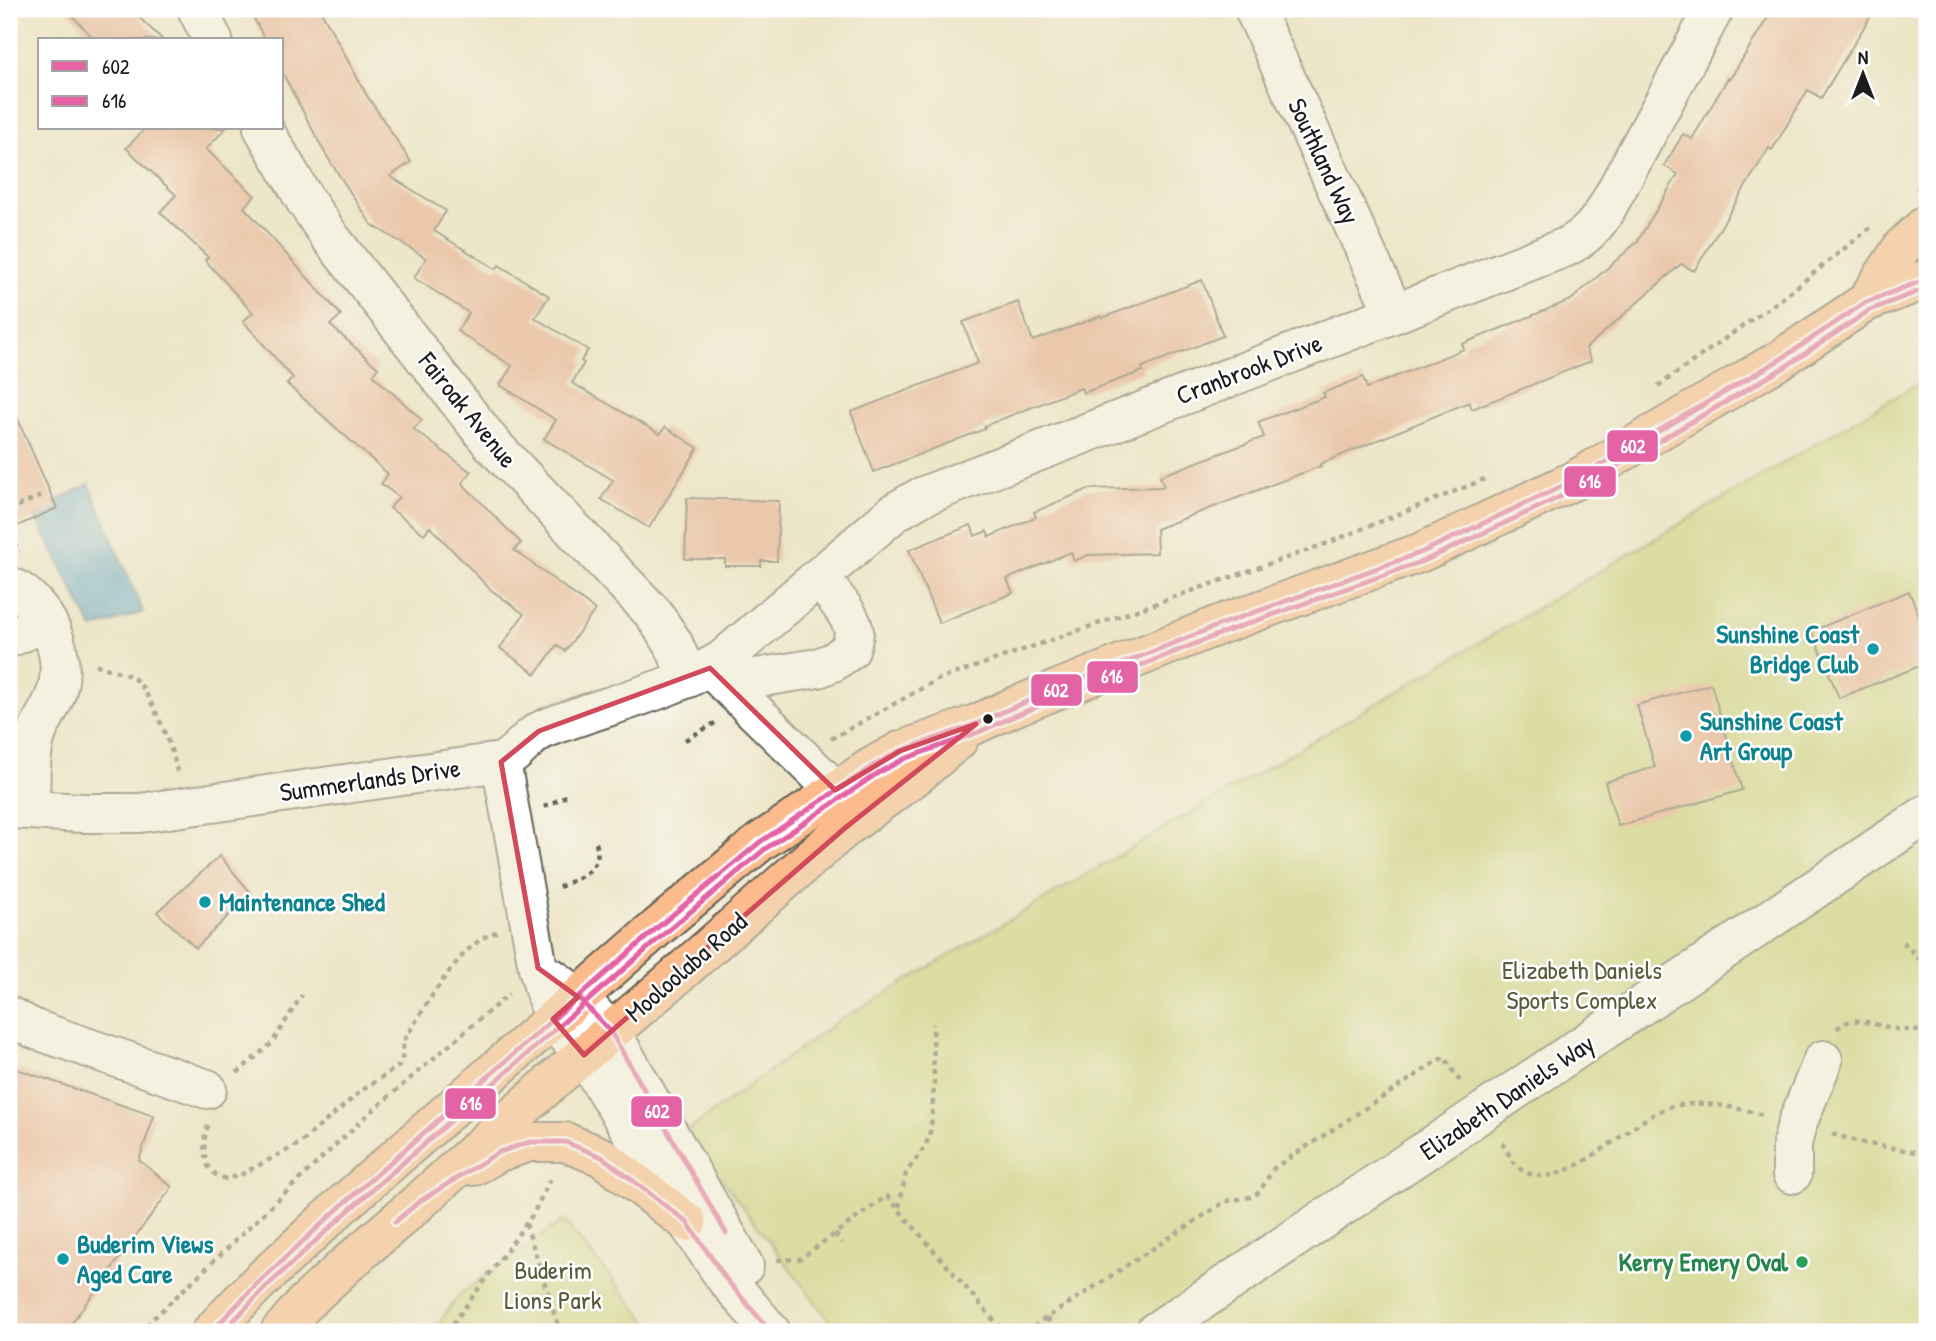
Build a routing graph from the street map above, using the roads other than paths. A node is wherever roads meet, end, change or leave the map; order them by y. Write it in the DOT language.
graph roads {
  1 [pos="197,9"];
  2 [pos="1254,9"];
  3 [pos="1714,9"];
  4 [pos="212,38"];
  5 [pos="264,130"];
  6 [pos="1917,211"];
  7 [pos="1927,279"];
  8 [pos="1866,302"];
  9 [pos="1394,313"];
  10 [pos="15,573"];
  11 [pos="818,578"];
  12 [pos="47,622"];
  13 [pos="9,638"];
  14 [pos="708,676"];
  15 [pos="976,724"];
  16 [pos="500,762"];
  17 [pos="835,790"];
  18 [pos="20,810"];
  19 [pos="1927,814"];
  20 [pos="565,1008"];
  21 [pos="9,1016"];
  22 [pos="597,1043"];
  23 [pos="1827,1049"];
  24 [pos="217,1094"];
  25 [pos="1792,1174"];
  26 [pos="420,1201"];
  27 [pos="687,1222"];
  28 [pos="211,1332"];
  29 [pos="279,1332"];
  30 [pos="772,1332"];
  31 [pos="1155,1332"];
  1 -- 4 [label="street"];
  2 -- 9 [label="street, Southland Way"];
  3 -- 9 [label="street, Cranbrook Drive"];
  5 -- 14 [label="street, Fairoak Avenue"];
  6 -- 8 [label="main road, Mooloolaba Road"];
  7 -- 8 [label="main road, Mooloolaba Road"];
  8 -- 15 [label="main road, Mooloolaba Road"];
  9 -- 11 [label="street, Cranbrook Drive"];
  10 -- 12 [label="street"];
  11 -- 14 [label="street, Cranbrook Drive"];
  11 -- 14 [label="street"];
  12 -- 13 [label="street"];
  12 -- 18 [label="street"];
  14 -- 16 [label="street, Summerlands Drive"];
  14 -- 17 [label="street, Fairoak Avenue"];
  15 -- 17 [label="main road, Mooloolaba Road"];
  15 -- 22 [label="main road, Mooloolaba Road"];
  16 -- 18 [label="street, Summerlands Drive"];
  16 -- 20 [label="street"];
  17 -- 20 [label="main road, Mooloolaba Road"];
  19 -- 31 [label="street, Elizabeth Daniels Way"];
  20 -- 22 [label="street"];
  20 -- 28 [label="main road, Mooloolaba Road"];
  21 -- 24 [label="street"];
  22 -- 26 [label="main road, Mooloolaba Road"];
  22 -- 27 [label="street"];
  22 -- 30 [label="street"];
  23 -- 25 [label="street"];
  26 -- 27 [label="main road"];
  26 -- 29 [label="main road, Mooloolaba Road"];
  27 -- 30 [label="street"];
}
